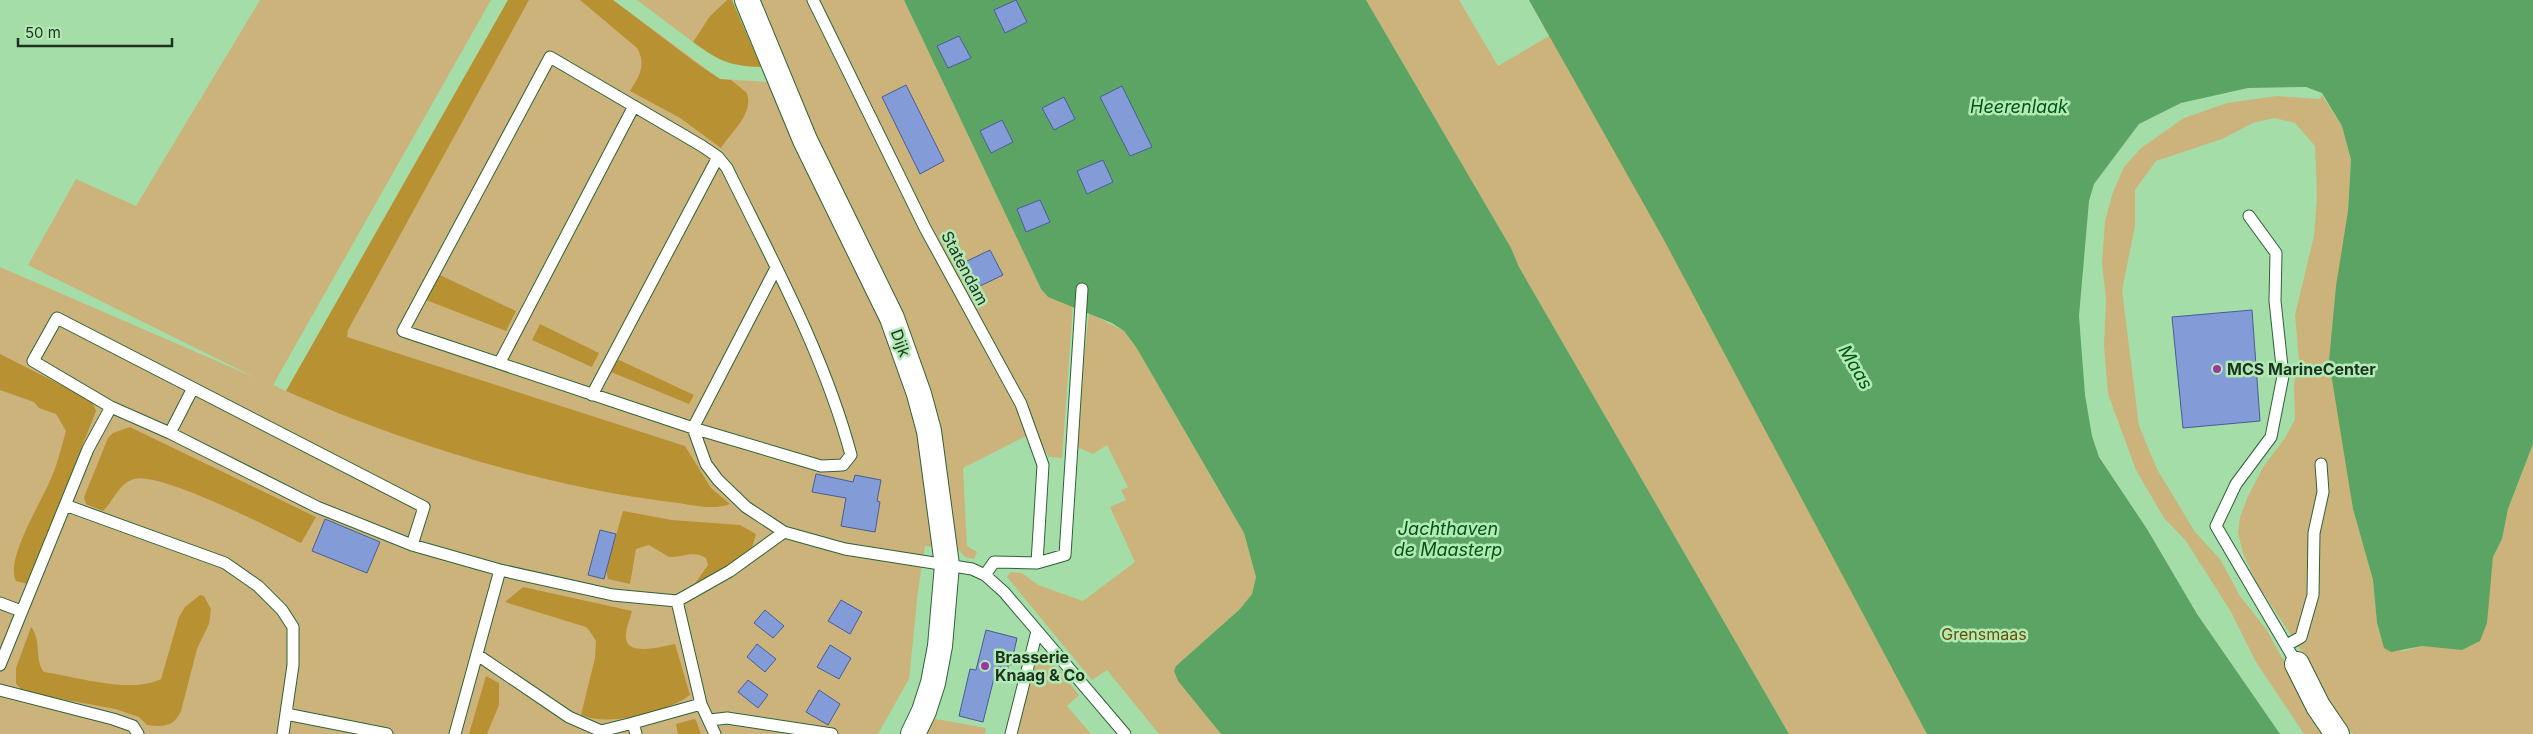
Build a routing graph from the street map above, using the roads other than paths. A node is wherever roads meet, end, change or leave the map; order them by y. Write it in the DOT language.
graph roads {
  1 [pos="747,0"];
  2 [pos="813,0"];
  3 [pos="634,106"];
  4 [pos="718,157"];
  5 [pos="2249,216"];
  6 [pos="776,268"];
  7 [pos="1082,289"];
  8 [pos="500,362"];
  9 [pos="193,388"];
  10 [pos="592,395"];
  11 [pos="110,407"];
  12 [pos="693,428"];
  13 [pos="170,433"];
  14 [pos="2321,464"];
  15 [pos="65,505"];
  16 [pos="784,532"];
  17 [pos="412,545"];
  18 [pos="1037,563"];
  19 [pos="947,564"];
  20 [pos="500,570"];
  21 [pos="985,575"];
  22 [pos="677,601"];
  23 [pos="0,603"];
  24 [pos="21,611"];
  25 [pos="1036,631"];
  26 [pos="2292,654"];
  27 [pos="479,656"];
  28 [pos="0,665"];
  29 [pos="1,693"];
  30 [pos="702,704"];
  31 [pos="286,714"];
  32 [pos="710,720"];
  33 [pos="634,728"];
  34 [pos="138,734"];
  35 [pos="283,734"];
  36 [pos="387,734"];
  37 [pos="456,734"];
  38 [pos="715,734"];
  39 [pos="832,734"];
  40 [pos="913,734"];
  41 [pos="1011,734"];
  42 [pos="1125,734"];
  43 [pos="2338,734"];
  1 -- 19 [label="street, Dijk"];
  2 -- 18 [label="lane, Statendam"];
  3 -- 4 [label="lane"];
  3 -- 8 [label="lane"];
  3 -- 8 [label="lane"];
  4 -- 6 [label="lane"];
  4 -- 10 [label="lane"];
  5 -- 26 [label="lane"];
  6 -- 12 [label="lane"];
  6 -- 12 [label="lane"];
  7 -- 18 [label="lane"];
  8 -- 10 [label="lane"];
  9 -- 11 [label="lane"];
  9 -- 13 [label="lane"];
  9 -- 17 [label="lane"];
  10 -- 12 [label="lane"];
  11 -- 13 [label="lane"];
  11 -- 15 [label="lane"];
  12 -- 16 [label="lane"];
  13 -- 17 [label="lane"];
  14 -- 26 [label="lane"];
  15 -- 24 [label="lane"];
  15 -- 31 [label="lane"];
  16 -- 19 [label="lane"];
  16 -- 22 [label="lane"];
  17 -- 20 [label="lane"];
  18 -- 21 [label="lane"];
  19 -- 21 [label="lane"];
  19 -- 40 [label="street, Dijk"];
  20 -- 22 [label="lane"];
  20 -- 27 [label="lane"];
  21 -- 25 [label="lane"];
  22 -- 30 [label="lane"];
  23 -- 24 [label="lane"];
  24 -- 28 [label="lane"];
  25 -- 41 [label="lane"];
  25 -- 42 [label="lane"];
  26 -- 43 [label="street"];
  27 -- 33 [label="lane"];
  27 -- 37 [label="lane"];
  29 -- 34 [label="lane"];
  30 -- 32 [label="lane"];
  30 -- 33 [label="lane"];
  31 -- 35 [label="lane"];
  31 -- 36 [label="lane"];
  32 -- 38 [label="lane"];
  32 -- 39 [label="lane"];
}
